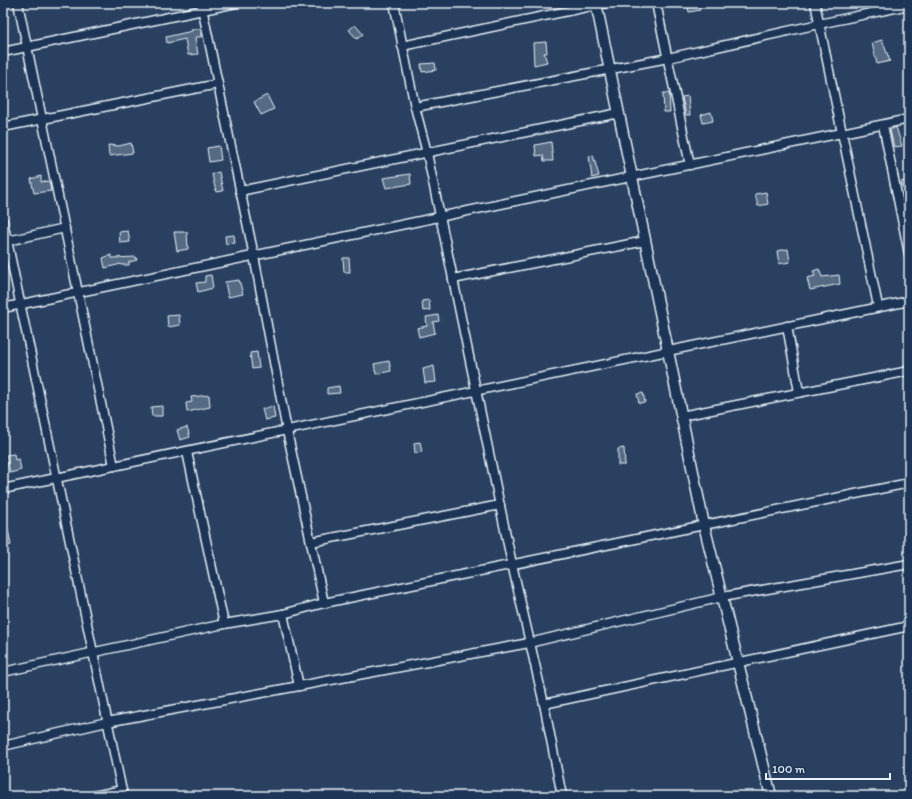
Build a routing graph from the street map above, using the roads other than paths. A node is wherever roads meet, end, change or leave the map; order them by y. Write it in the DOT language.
graph roads {
  1 [pos="18,3"];
  2 [pos="236,3"];
  3 [pos="394,3"];
  4 [pos="656,3"];
  5 [pos="814,3"];
  6 [pos="599,4"];
  7 [pos="909,5"];
  8 [pos="202,7"];
  9 [pos="819,24"];
  10 [pos="402,46"];
  11 [pos="26,48"];
  12 [pos="3,52"];
  13 [pos="668,58"];
  14 [pos="609,69"];
  15 [pos="218,84"];
  16 [pos="415,107"];
  17 [pos="618,114"];
  18 [pos="42,118"];
  19 [pos="909,120"];
  20 [pos="883,125"];
  21 [pos="3,127"];
  22 [pos="843,134"];
  23 [pos="427,153"];
  24 [pos="690,165"];
  25 [pos="632,177"];
  26 [pos="240,191"];
  27 [pos="440,217"];
  28 [pos="3,220"];
  29 [pos="65,228"];
  30 [pos="645,240"];
  31 [pos="5,241"];
  32 [pos="909,254"];
  33 [pos="254,256"];
  34 [pos="453,279"];
  35 [pos="79,293"];
  36 [pos="909,301"];
  37 [pos="20,304"];
  38 [pos="878,306"];
  39 [pos="3,308"];
  40 [pos="787,326"];
  41 [pos="668,351"];
  42 [pos="909,371"];
  43 [pos="476,391"];
  44 [pos="799,392"];
  45 [pos="682,416"];
  46 [pos="287,431"];
  47 [pos="187,452"];
  48 [pos="114,466"];
  49 [pos="57,478"];
  50 [pos="909,482"];
  51 [pos="3,489"];
  52 [pos="500,505"];
  53 [pos="704,525"];
  54 [pos="311,542"];
  55 [pos="512,564"];
  56 [pos="909,564"];
  57 [pos="722,597"];
  58 [pos="324,603"];
  59 [pos="283,614"];
  60 [pos="224,624"];
  61 [pos="909,626"];
  62 [pos="529,643"];
  63 [pos="92,653"];
  64 [pos="739,662"];
  65 [pos="3,672"];
  66 [pos="299,686"];
  67 [pos="544,704"];
  68 [pos="107,722"];
  69 [pos="3,746"];
  70 [pos="123,793"];
  71 [pos="94,796"];
  72 [pos="562,796"];
  73 [pos="770,796"];
  1 -- 11 [label="street"];
  2 -- 8 [label="street"];
  3 -- 10 [label="street"];
  4 -- 13 [label="street"];
  5 -- 9 [label="street"];
  6 -- 10 [label="street"];
  6 -- 14 [label="street"];
  7 -- 9 [label="street"];
  8 -- 11 [label="street"];
  8 -- 15 [label="street"];
  9 -- 13 [label="street"];
  9 -- 22 [label="street"];
  10 -- 16 [label="street"];
  11 -- 12 [label="street"];
  11 -- 18 [label="street"];
  13 -- 14 [label="street"];
  13 -- 24 [label="street"];
  14 -- 16 [label="street"];
  14 -- 17 [label="street"];
  15 -- 18 [label="street"];
  15 -- 26 [label="street"];
  16 -- 23 [label="street"];
  17 -- 23 [label="street"];
  17 -- 25 [label="street"];
  18 -- 21 [label="street"];
  18 -- 29 [label="street"];
  19 -- 20 [label="street"];
  20 -- 22 [label="street"];
  20 -- 32 [label="street"];
  22 -- 24 [label="street"];
  22 -- 38 [label="street"];
  23 -- 26 [label="street"];
  23 -- 27 [label="street"];
  24 -- 25 [label="street"];
  25 -- 27 [label="street"];
  25 -- 30 [label="street"];
  26 -- 33 [label="street"];
  27 -- 33 [label="street"];
  27 -- 34 [label="street"];
  28 -- 31 [label="street"];
  29 -- 31 [label="street"];
  29 -- 35 [label="street"];
  30 -- 34 [label="street"];
  30 -- 41 [label="street"];
  31 -- 37 [label="street"];
  33 -- 35 [label="street"];
  33 -- 46 [label="street"];
  34 -- 43 [label="street"];
  35 -- 37 [label="street"];
  35 -- 48 [label="street"];
  36 -- 38 [label="street"];
  37 -- 39 [label="street"];
  37 -- 49 [label="street"];
  38 -- 40 [label="street"];
  40 -- 41 [label="street"];
  40 -- 44 [label="street"];
  41 -- 43 [label="street"];
  41 -- 45 [label="street"];
  42 -- 44 [label="street"];
  43 -- 46 [label="street"];
  43 -- 52 [label="street"];
  44 -- 45 [label="street"];
  45 -- 53 [label="street"];
  46 -- 47 [label="street"];
  46 -- 54 [label="street"];
  47 -- 48 [label="street"];
  47 -- 60 [label="street"];
  48 -- 49 [label="street"];
  49 -- 51 [label="street"];
  49 -- 63 [label="street"];
  50 -- 53 [label="street"];
  52 -- 54 [label="street"];
  52 -- 55 [label="street"];
  53 -- 55 [label="street"];
  53 -- 57 [label="street"];
  54 -- 58 [label="street"];
  55 -- 58 [label="street"];
  55 -- 62 [label="street"];
  56 -- 57 [label="street"];
  57 -- 62 [label="street"];
  57 -- 64 [label="street"];
  58 -- 59 [label="street"];
  59 -- 60 [label="street"];
  59 -- 66 [label="street"];
  60 -- 63 [label="street"];
  61 -- 64 [label="street"];
  62 -- 66 [label="street"];
  62 -- 67 [label="street"];
  63 -- 65 [label="street"];
  63 -- 68 [label="street"];
  64 -- 67 [label="street"];
  64 -- 73 [label="street"];
  66 -- 68 [label="street"];
  67 -- 72 [label="street"];
  68 -- 69 [label="street"];
  68 -- 70 [label="street"];
  70 -- 71 [label="street"];
}
